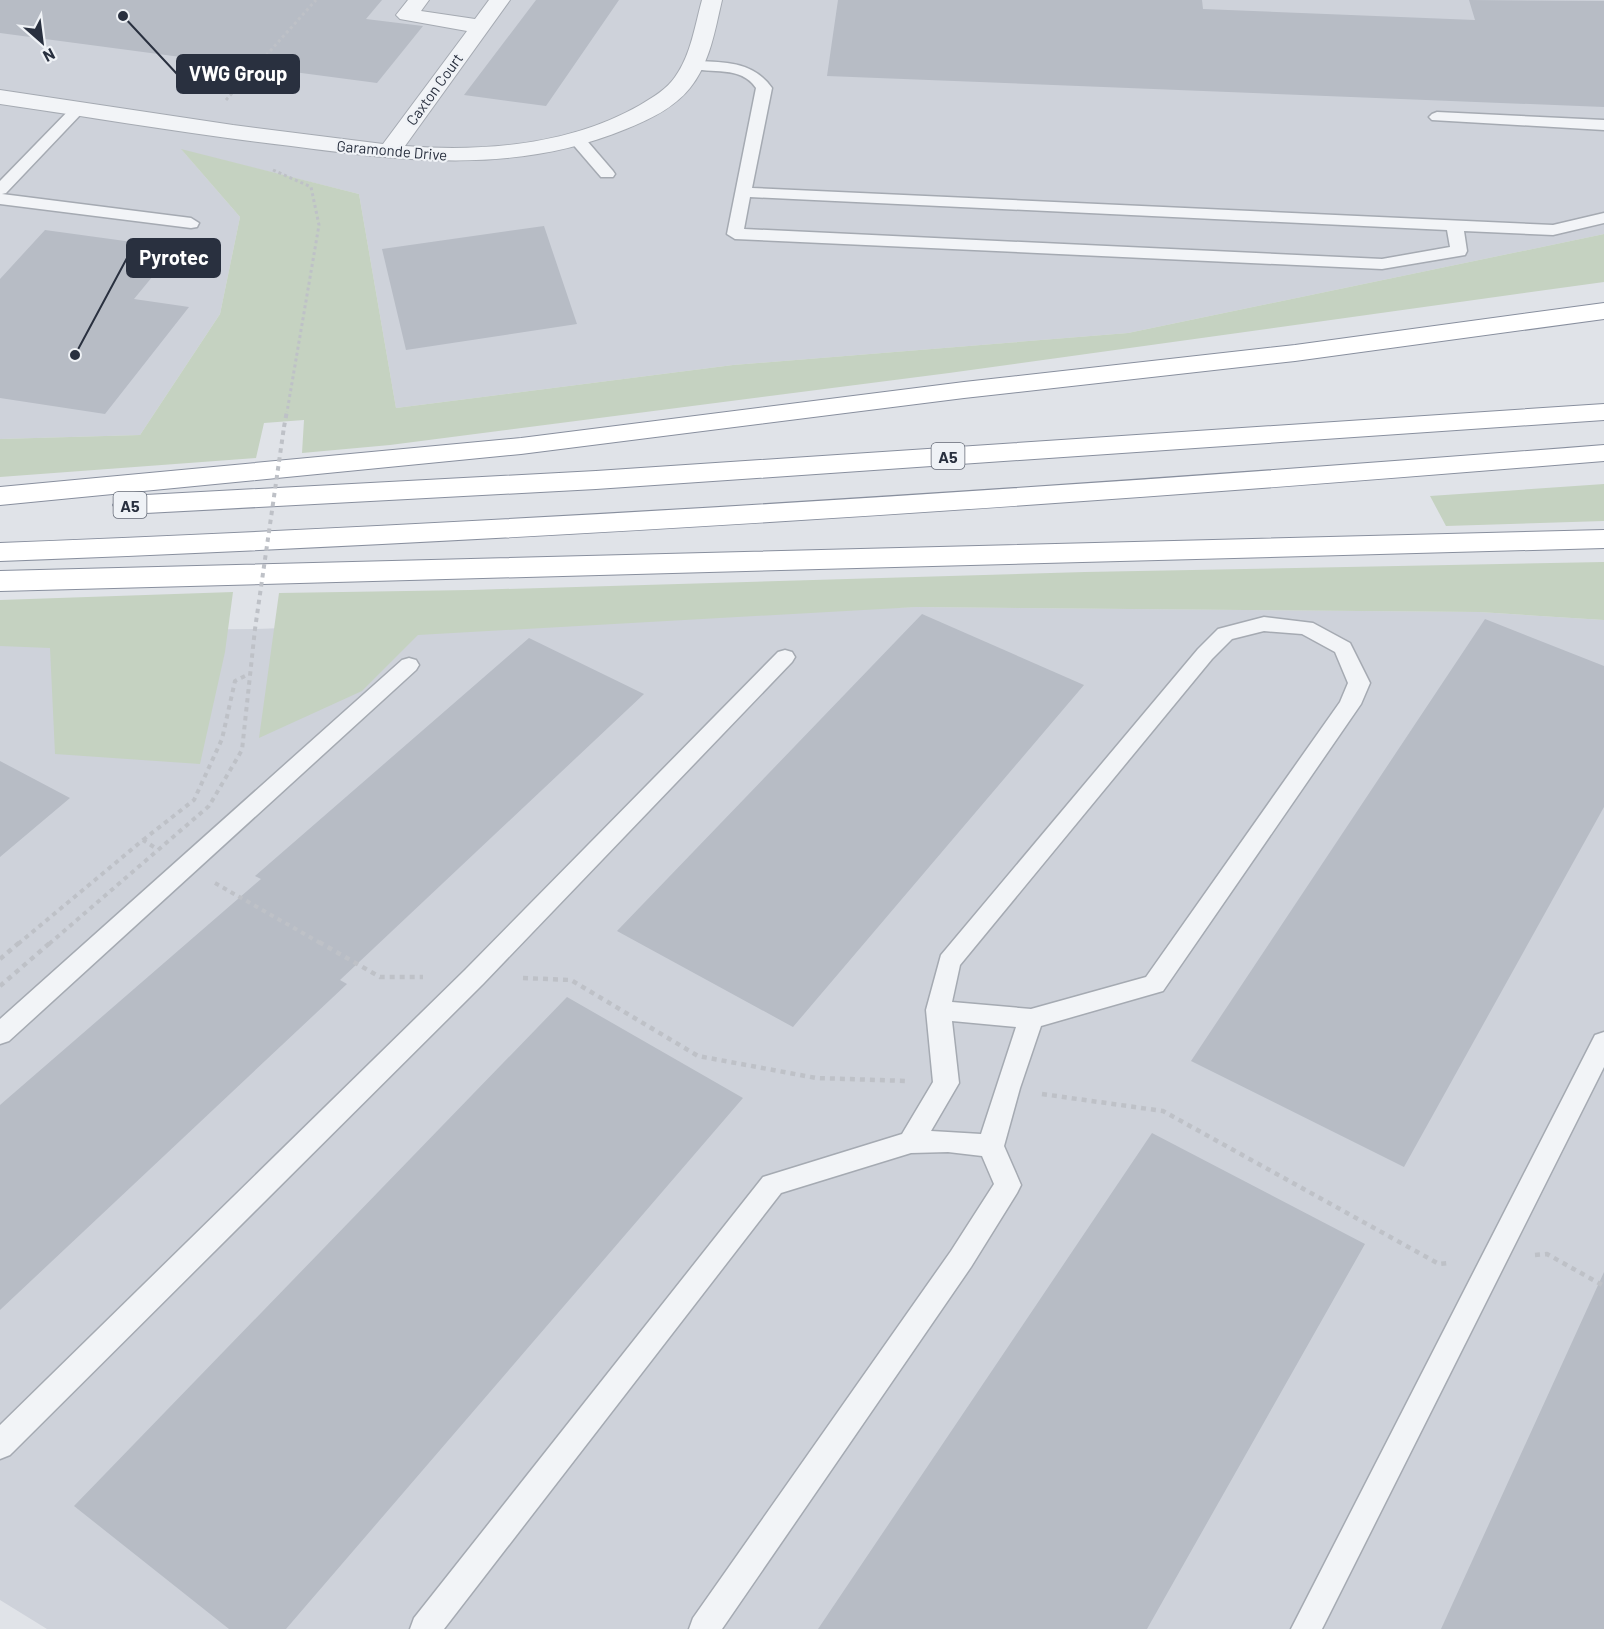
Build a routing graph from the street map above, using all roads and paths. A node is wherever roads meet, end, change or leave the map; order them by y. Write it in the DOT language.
graph roads {
  1 [pos="316,0"];
  2 [pos="419,0"];
  3 [pos="500,0"];
  4 [pos="712,0"];
  5 [pos="479,26"];
  6 [pos="694,65"];
  7 [pos="0,97"];
  8 [pos="78,109"];
  9 [pos="1437,117"];
  10 [pos="1604,125"];
  11 [pos="209,128"];
  12 [pos="576,138"];
  13 [pos="389,152"];
  14 [pos="267,168"];
  15 [pos="607,174"];
  16 [pos="0,190"];
  17 [pos="744,192"];
  18 [pos="0,199"];
  19 [pos="1604,219"];
  20 [pos="191,223"];
  21 [pos="1455,227"];
  22 [pos="1604,311"];
  23 [pos="1604,411"];
  24 [pos="1604,453"];
  25 [pos="0,496"];
  26 [pos="0,509"];
  27 [pos="1604,539"];
  28 [pos="0,552"];
  29 [pos="0,581"];
  30 [pos="785,657"];
  31 [pos="409,665"];
  32 [pos="249,674"];
  33 [pos="143,840"];
  34 [pos="184,866"];
  35 [pos="0,959"];
  36 [pos="474,977"];
  37 [pos="0,986"];
  38 [pos="938,1010"];
  39 [pos="1031,1019"];
  40 [pos="0,1034"];
  41 [pos="1604,1042"];
  42 [pos="945,1083"];
  43 [pos="1007,1088"];
  44 [pos="911,1142"];
  45 [pos="991,1146"];
  46 [pos="1496,1258"];
  47 [pos="1604,1286"];
  48 [pos="0,1445"];
  49 [pos="425,1629"];
  50 [pos="704,1629"];
  51 [pos="1306,1629"];
  1 -- 11 [label="path"];
  2 -- 5 [label="street"];
  3 -- 5 [label="street, Caxton Court"];
  4 -- 6 [label="street, Garamonde Drive"];
  5 -- 13 [label="street, Caxton Court"];
  6 -- 12 [label="street, Garamonde Drive"];
  6 -- 17 [label="lane"];
  7 -- 8 [label="street, Garamonde Drive"];
  8 -- 11 [label="street, Garamonde Drive"];
  8 -- 16 [label="lane"];
  9 -- 10 [label="lane"];
  11 -- 13 [label="street, Garamonde Drive"];
  12 -- 13 [label="street, Garamonde Drive"];
  12 -- 15 [label="lane"];
  14 -- 32 [label="path, bridge"];
  17 -- 21 [label="lane"];
  17 -- 21 [label="lane"];
  18 -- 20 [label="lane"];
  19 -- 21 [label="lane"];
  22 -- 25 [label="highway"];
  23 -- 26 [label="highway, A5"];
  24 -- 28 [label="highway"];
  27 -- 29 [label="highway"];
  30 -- 36 [label="lane"];
  31 -- 34 [label="lane"];
  32 -- 33 [label="path"];
  32 -- 37 [label="path, bridge"];
  33 -- 34 [label="path"];
  33 -- 35 [label="path"];
  34 -- 36 [label="path"];
  34 -- 40 [label="lane"];
  36 -- 42 [label="path"];
  36 -- 48 [label="lane"];
  38 -- 39 [label="lane"];
  38 -- 39 [label="lane"];
  38 -- 42 [label="lane"];
  39 -- 43 [label="lane"];
  41 -- 46 [label="lane"];
  42 -- 44 [label="lane"];
  43 -- 45 [label="lane"];
  43 -- 46 [label="path"];
  44 -- 45 [label="lane"];
  44 -- 49 [label="lane"];
  45 -- 50 [label="lane"];
  46 -- 47 [label="path"];
  46 -- 51 [label="lane"];
}
